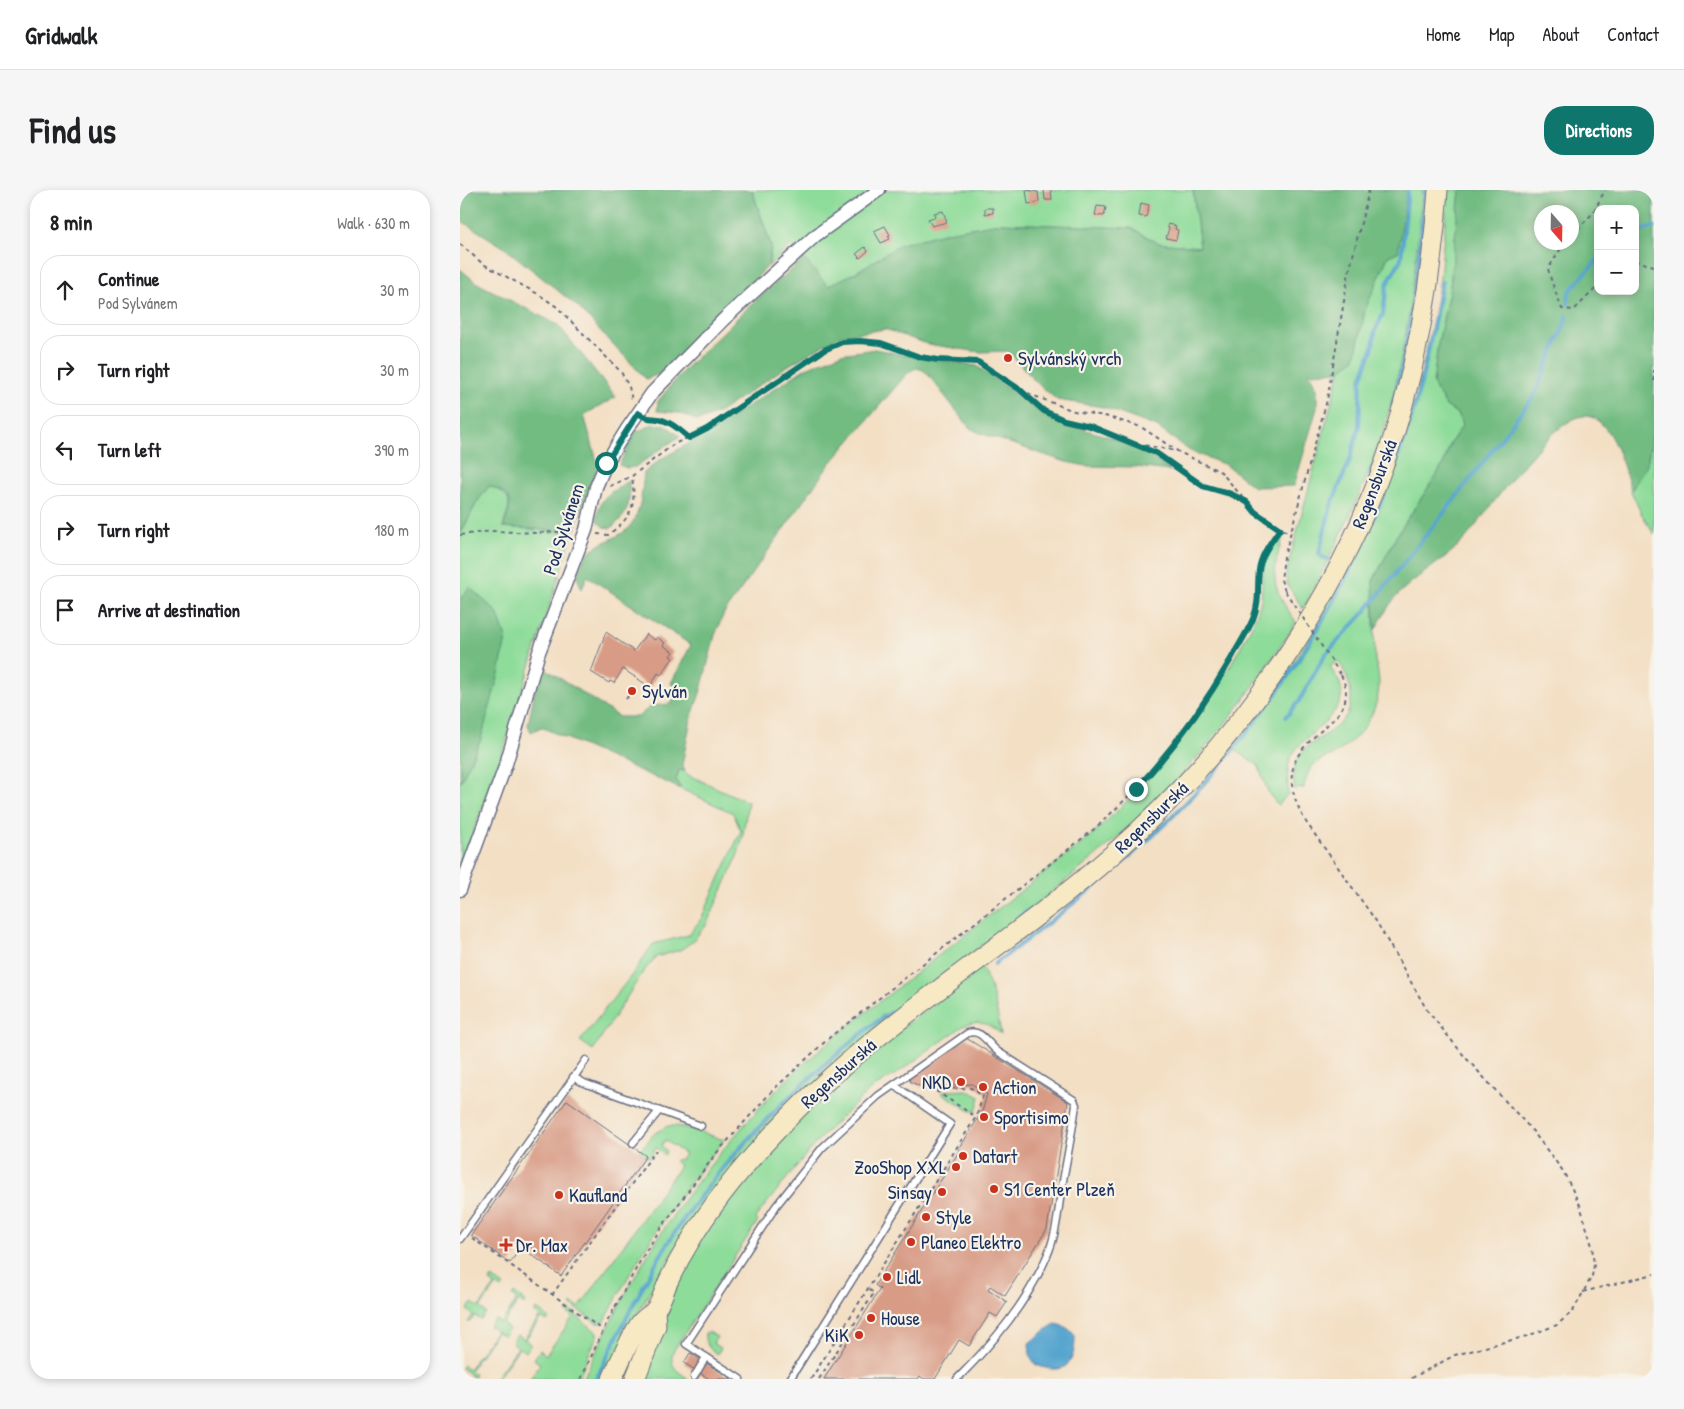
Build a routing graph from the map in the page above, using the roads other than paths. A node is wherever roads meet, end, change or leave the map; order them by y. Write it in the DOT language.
graph roads {
  1 [pos="879,190"];
  2 [pos="1438,190"];
  3 [pos="460,890"];
  4 [pos="586,1060"];
  5 [pos="574,1077"];
  6 [pos="894,1085"];
  7 [pos="659,1111"];
  8 [pos="701,1126"];
  9 [pos="633,1143"];
  10 [pos="460,1239"];
  11 [pos="655,1310"];
  12 [pos="706,1357"];
  13 [pos="694,1377"];
  14 [pos="612,1379"];
  15 [pos="635,1379"];
  16 [pos="740,1379"];
  17 [pos="790,1379"];
  18 [pos="957,1379"];
  1 -- 3 [label="street, Pod Sylvánem"];
  2 -- 11 [label="main road, Regensburská"];
  4 -- 5 [label="lane"];
  5 -- 7 [label="lane"];
  5 -- 10 [label="lane"];
  6 -- 12 [label="lane"];
  6 -- 17 [label="lane"];
  6 -- 18 [label="lane"];
  7 -- 8 [label="lane"];
  7 -- 9 [label="lane"];
  11 -- 14 [label="main road, Regensburská"];
  11 -- 15 [label="main road, Regensburská"];
  12 -- 13 [label="lane"];
  12 -- 16 [label="lane"];
}
